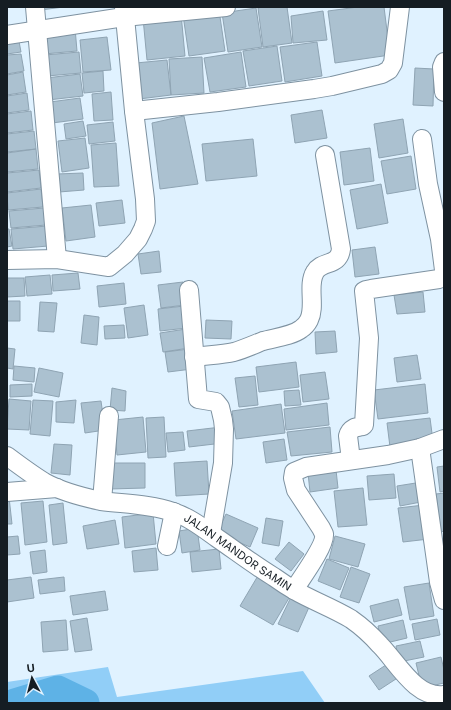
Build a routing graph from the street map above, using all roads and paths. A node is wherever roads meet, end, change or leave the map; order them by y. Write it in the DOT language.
graph roads {
  1 [pos="35,7"];
  2 [pos="226,7"];
  3 [pos="400,7"];
  4 [pos="124,12"];
  5 [pos="37,30"];
  6 [pos="7,35"];
  7 [pos="444,62"];
  8 [pos="444,92"];
  9 [pos="134,111"];
  10 [pos="422,139"];
  11 [pos="325,155"];
  12 [pos="442,239"];
  13 [pos="57,259"];
  14 [pos="7,260"];
  15 [pos="444,270"];
  16 [pos="444,276"];
  17 [pos="189,290"];
  18 [pos="194,357"];
  19 [pos="109,416"];
  20 [pos="444,439"];
  21 [pos="420,448"];
  22 [pos="7,456"];
  23 [pos="350,460"];
  24 [pos="57,488"];
  25 [pos="7,492"];
  26 [pos="102,501"];
  27 [pos="174,512"];
  28 [pos="211,534"];
  29 [pos="439,543"];
  30 [pos="167,546"];
  31 [pos="294,590"];
  32 [pos="444,600"];
  33 [pos="440,698"];
  1 -- 5 [label="street"];
  2 -- 4 [label="street"];
  3 -- 9 [label="street"];
  4 -- 5 [label="street"];
  4 -- 9 [label="street"];
  5 -- 6 [label="street"];
  5 -- 13 [label="street"];
  7 -- 8 [label="street"];
  9 -- 13 [label="street"];
  10 -- 12 [label="street"];
  11 -- 18 [label="street"];
  12 -- 15 [label="street"];
  13 -- 14 [label="street"];
  16 -- 23 [label="street"];
  17 -- 18 [label="street"];
  18 -- 28 [label="street"];
  19 -- 26 [label="street"];
  20 -- 21 [label="street"];
  21 -- 23 [label="street"];
  21 -- 29 [label="street"];
  22 -- 24 [label="street, JALAN MANDOR SAMIN"];
  23 -- 31 [label="street"];
  24 -- 25 [label="street"];
  24 -- 26 [label="street, JALAN MANDOR SAMIN"];
  26 -- 27 [label="street, JALAN MANDOR SAMIN"];
  27 -- 28 [label="street, JALAN MANDOR SAMIN"];
  27 -- 30 [label="street"];
  28 -- 31 [label="street, JALAN MANDOR SAMIN"];
  29 -- 32 [label="street"];
  31 -- 33 [label="street, JALAN MANDOR SAMIN"];
}
